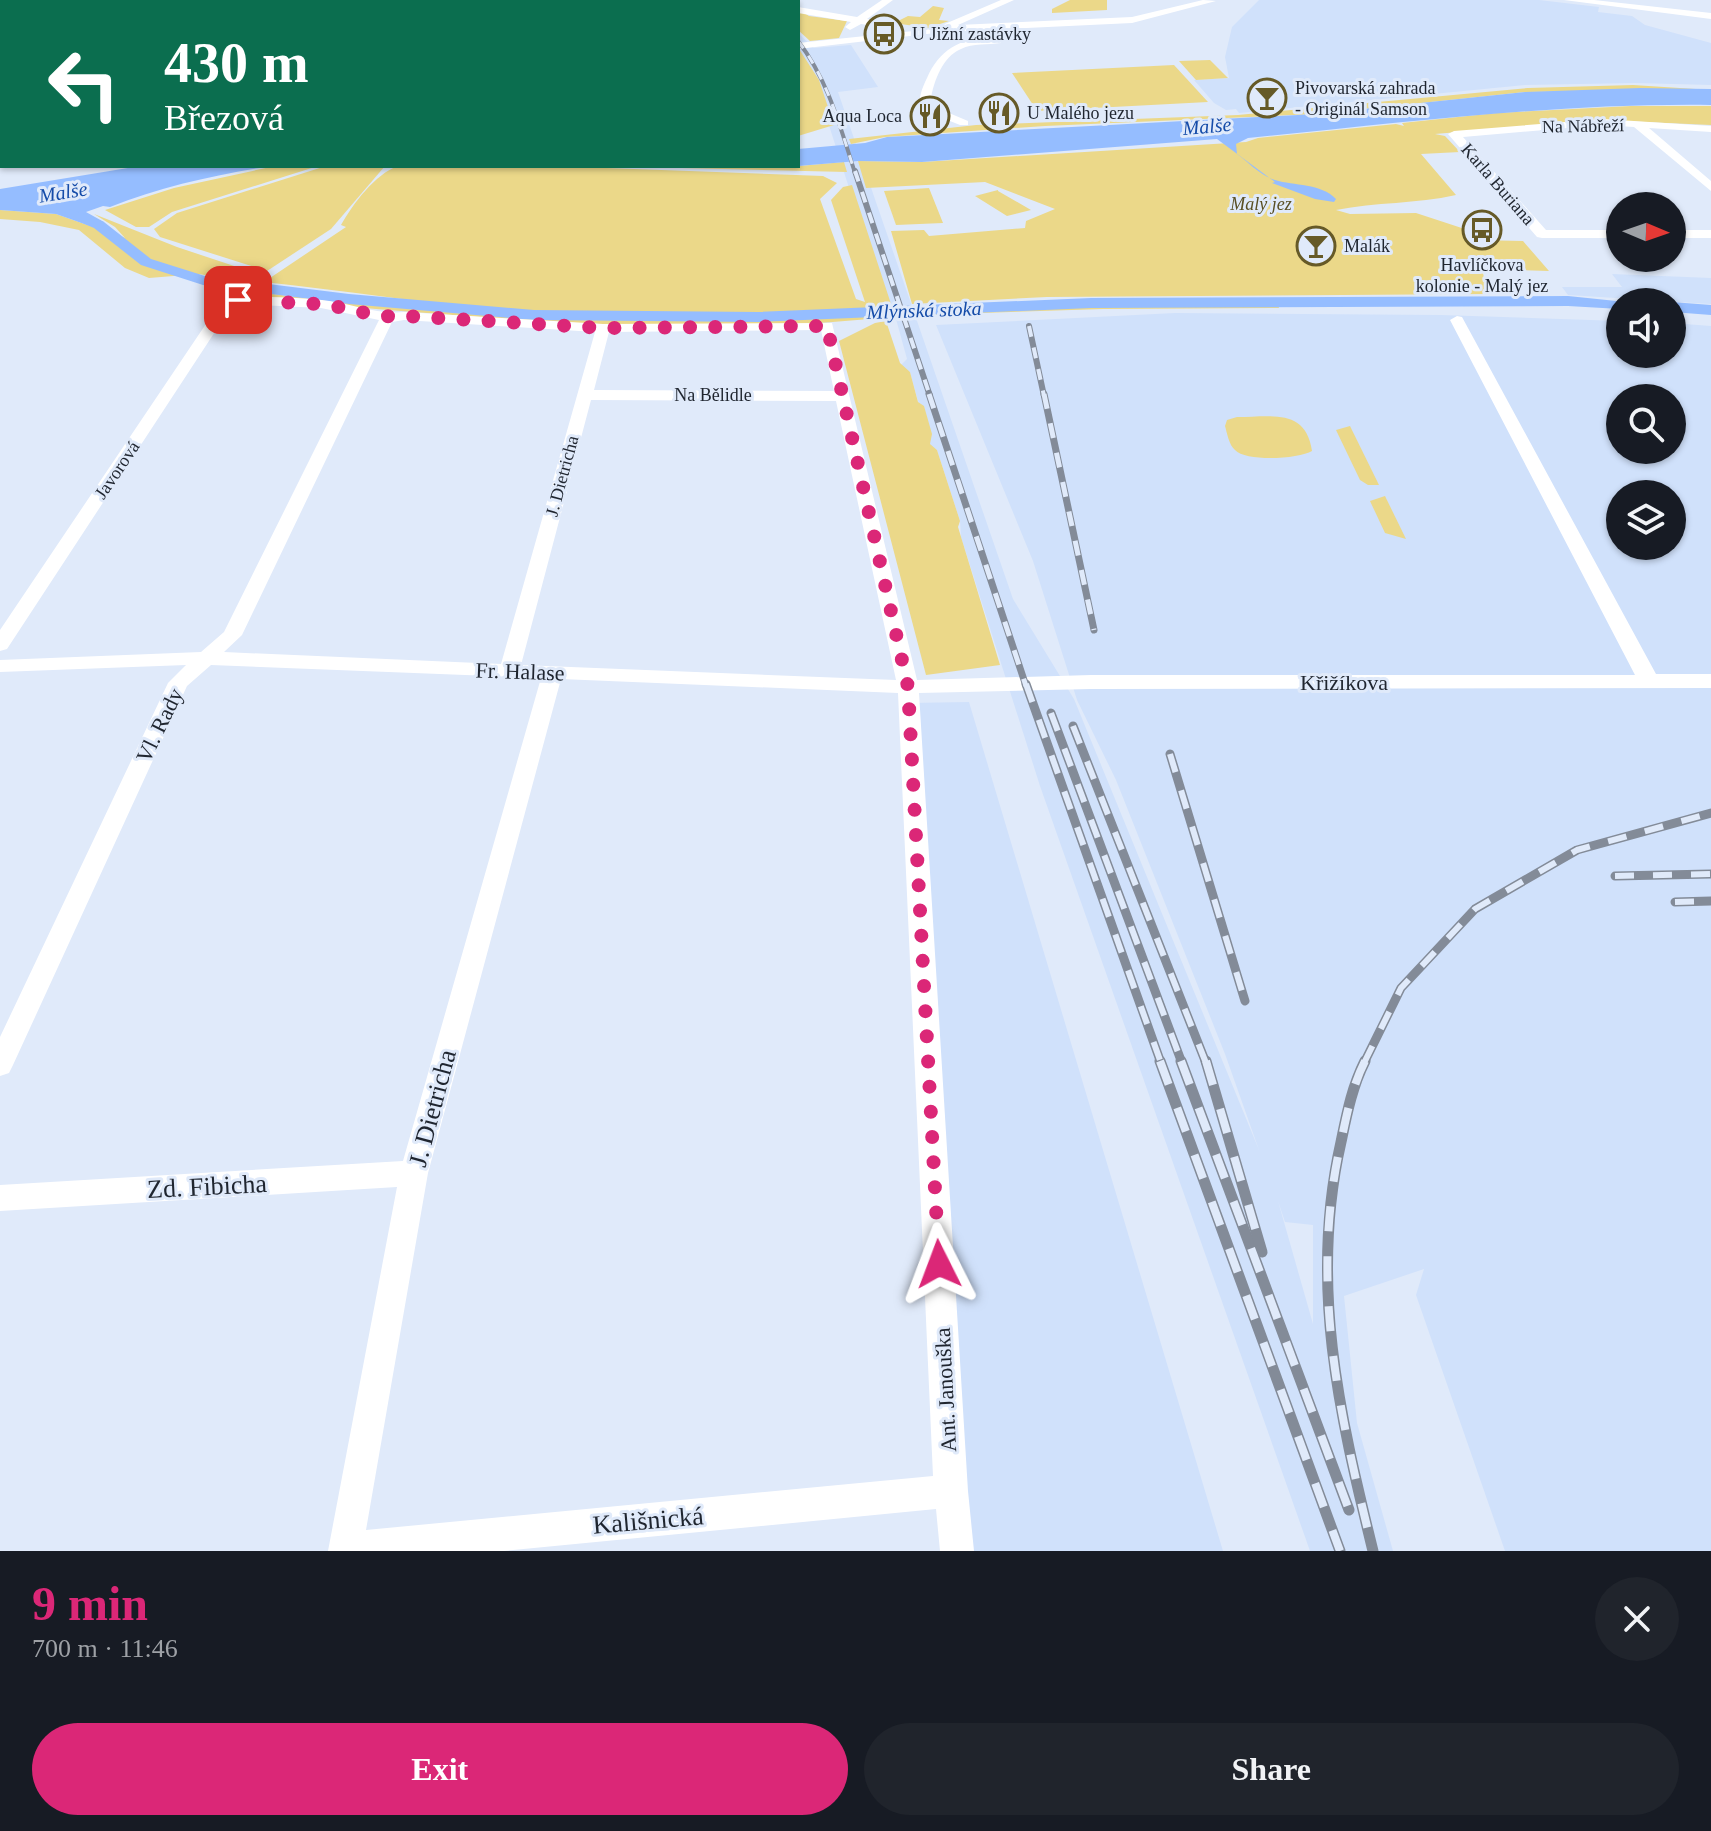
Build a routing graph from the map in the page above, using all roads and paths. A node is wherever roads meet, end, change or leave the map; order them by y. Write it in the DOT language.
graph roads {
  1 [pos="888,0"];
  2 [pos="1009,0"];
  3 [pos="1569,0"];
  4 [pos="1211,1"];
  5 [pos="800,10"];
  6 [pos="1135,16"];
  7 [pos="1711,16"];
  8 [pos="1160,19"];
  9 [pos="856,21"];
  10 [pos="946,29"];
  11 [pos="912,30"];
  12 [pos="1017,38"];
  13 [pos="847,40"];
  14 [pos="800,46"];
  15 [pos="956,46"];
  16 [pos="964,123"];
  17 [pos="1638,125"];
  18 [pos="1711,129"];
  19 [pos="1454,134"];
  20 [pos="1711,187"];
  21 [pos="1606,234"];
  22 [pos="1686,234"];
  23 [pos="1711,234"];
  24 [pos="387,318"];
  25 [pos="1457,320"];
  26 [pos="603,328"];
  27 [pos="584,395"];
  28 [pos="843,396"];
  29 [pos="0,645"];
  30 [pos="206,658"];
  31 [pos="0,666"];
  32 [pos="509,671"];
  33 [pos="553,673"];
  34 [pos="1649,681"];
  35 [pos="1711,681"];
  36 [pos="1040,683"];
  37 [pos="908,687"];
  38 [pos="0,1065"];
  39 [pos="414,1173"];
  40 [pos="0,1198"];
  41 [pos="951,1491"];
  42 [pos="345,1550"];
  43 [pos="957,1551"];
  1 -- 9 [label="street"];
  2 -- 10 [label="street"];
  3 -- 7 [label="street"];
  4 -- 6 [label="street"];
  5 -- 9 [label="street"];
  6 -- 8 [label="street"];
  6 -- 10 [label="street"];
  9 -- 11 [label="street"];
  9 -- 13 [label="street"];
  10 -- 13 [label="street"];
  10 -- 15 [label="street"];
  12 -- 15 [label="street"];
  13 -- 14 [label="street"];
  15 -- 16 [label="street"];
  17 -- 18 [label="street, Na Nábřeží"];
  17 -- 19 [label="street, Na Nábřeží"];
  17 -- 20 [label="street"];
  19 -- 21 [label="street, Karla Buriana"];
  22 -- 23 [label="street"];
  24 -- 26 [label="street"];
  24 -- 29 [label="street, Javorová"];
  24 -- 30 [label="street, Vl. Rady"];
  25 -- 34 [label="street"];
  26 -- 27 [label="street, J. Dietricha"];
  26 -- 28 [label="street, Ant. Janouška"];
  27 -- 28 [label="street, Na Bělidle"];
  27 -- 32 [label="street, J. Dietricha"];
  28 -- 37 [label="street, Ant. Janouška"];
  30 -- 31 [label="street, Fr. Halase"];
  30 -- 32 [label="street, Fr. Halase"];
  30 -- 38 [label="street, Vl. Rady"];
  32 -- 33 [label="street, Fr. Halase"];
  33 -- 37 [label="street, Fr. Halase"];
  33 -- 39 [label="street, J. Dietricha"];
  34 -- 35 [label="street, Křižíkova"];
  34 -- 36 [label="street, Křižíkova"];
  36 -- 37 [label="street, Fr. Halase"];
  37 -- 41 [label="street, Ant. Janouška"];
  39 -- 40 [label="street, Zd. Fibicha"];
  39 -- 42 [label="street, J. Dietricha"];
  41 -- 42 [label="street, Kališnická"];
  41 -- 43 [label="street, Ant. Janouška"];
}
